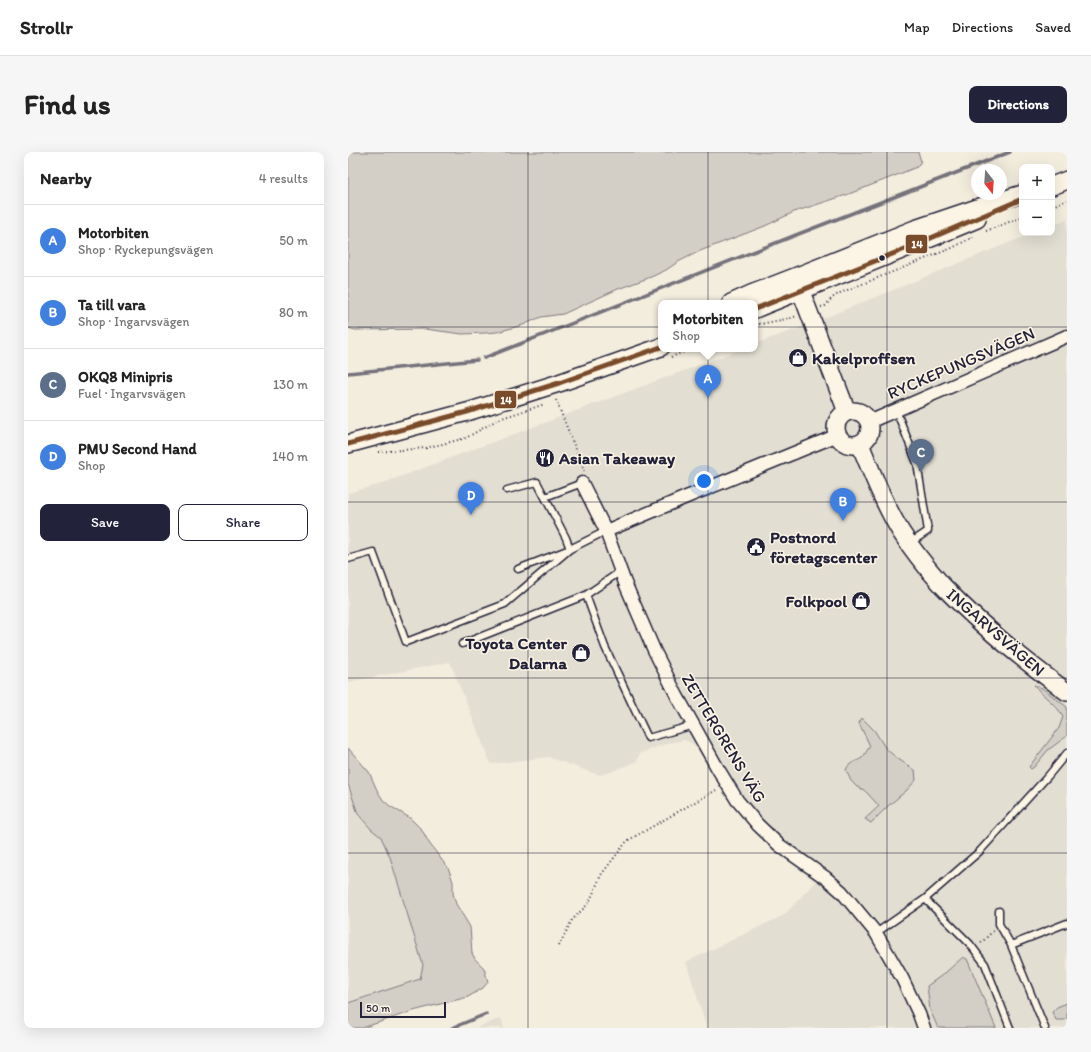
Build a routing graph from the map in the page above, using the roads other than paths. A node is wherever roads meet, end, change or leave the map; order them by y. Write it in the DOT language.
graph roads {
  1 [pos="1019,195"];
  2 [pos="1020,200"];
  3 [pos="798,284"];
  4 [pos="738,300"];
  5 [pos="758,308"];
  6 [pos="658,336"];
  7 [pos="1067,336"];
  8 [pos="658,348"];
  9 [pos="559,383"];
  10 [pos="896,410"];
  11 [pos="847,412"];
  12 [pos="869,422"];
  13 [pos="838,435"];
  14 [pos="348,444"];
  15 [pos="860,444"];
  16 [pos="582,483"];
  17 [pos="508,490"];
  18 [pos="545,497"];
  19 [pos="606,532"];
  20 [pos="909,544"];
  21 [pos="570,549"];
  22 [pos="348,559"];
  23 [pos="518,568"];
  24 [pos="620,571"];
  25 [pos="586,595"];
  26 [pos="462,644"];
  27 [pos="1067,692"];
  28 [pos="694,725"];
  29 [pos="1067,753"];
  30 [pos="926,899"];
  31 [pos="999,911"];
  32 [pos="1067,923"];
  33 [pos="876,932"];
  34 [pos="1012,945"];
  35 [pos="924,1028"];
  36 [pos="1010,1028"];
  37 [pos="1045,1028"];
  1 -- 3 [label="main road"];
  2 -- 3 [label="main road"];
  3 -- 4 [label="main road"];
  3 -- 5 [label="main road"];
  3 -- 11 [label="main road"];
  6 -- 9 [label="main road"];
  7 -- 10 [label="street, RYCKEPUNGSVÄGEN"];
  8 -- 9 [label="main road"];
  9 -- 14 [label="main road"];
  10 -- 12 [label="street, RYCKEPUNGSVÄGEN"];
  10 -- 20 [label="lane"];
  11 -- 12 [label="main road"];
  11 -- 13 [label="main road"];
  12 -- 15 [label="main road"];
  13 -- 15 [label="main road"];
  13 -- 19 [label="street"];
  15 -- 20 [label="main road, INGARVSVÄGEN"];
  16 -- 18 [label="lane"];
  16 -- 19 [label="street"];
  17 -- 18 [label="lane"];
  18 -- 21 [label="lane"];
  19 -- 21 [label="lane"];
  19 -- 24 [label="street, ZETTERGRENS VÄG"];
  20 -- 27 [label="main road, INGARVSVÄGEN"];
  21 -- 22 [label="lane"];
  21 -- 23 [label="lane"];
  24 -- 25 [label="lane"];
  24 -- 28 [label="street, ZETTERGRENS VÄG"];
  25 -- 26 [label="lane"];
  25 -- 28 [label="lane"];
  28 -- 33 [label="street, ZETTERGRENS VÄG"];
  29 -- 30 [label="lane"];
  30 -- 33 [label="lane"];
  30 -- 36 [label="lane"];
  31 -- 34 [label="lane"];
  32 -- 34 [label="lane"];
  33 -- 35 [label="street, ZETTERGRENS VÄG"];
  34 -- 37 [label="lane"];
}
